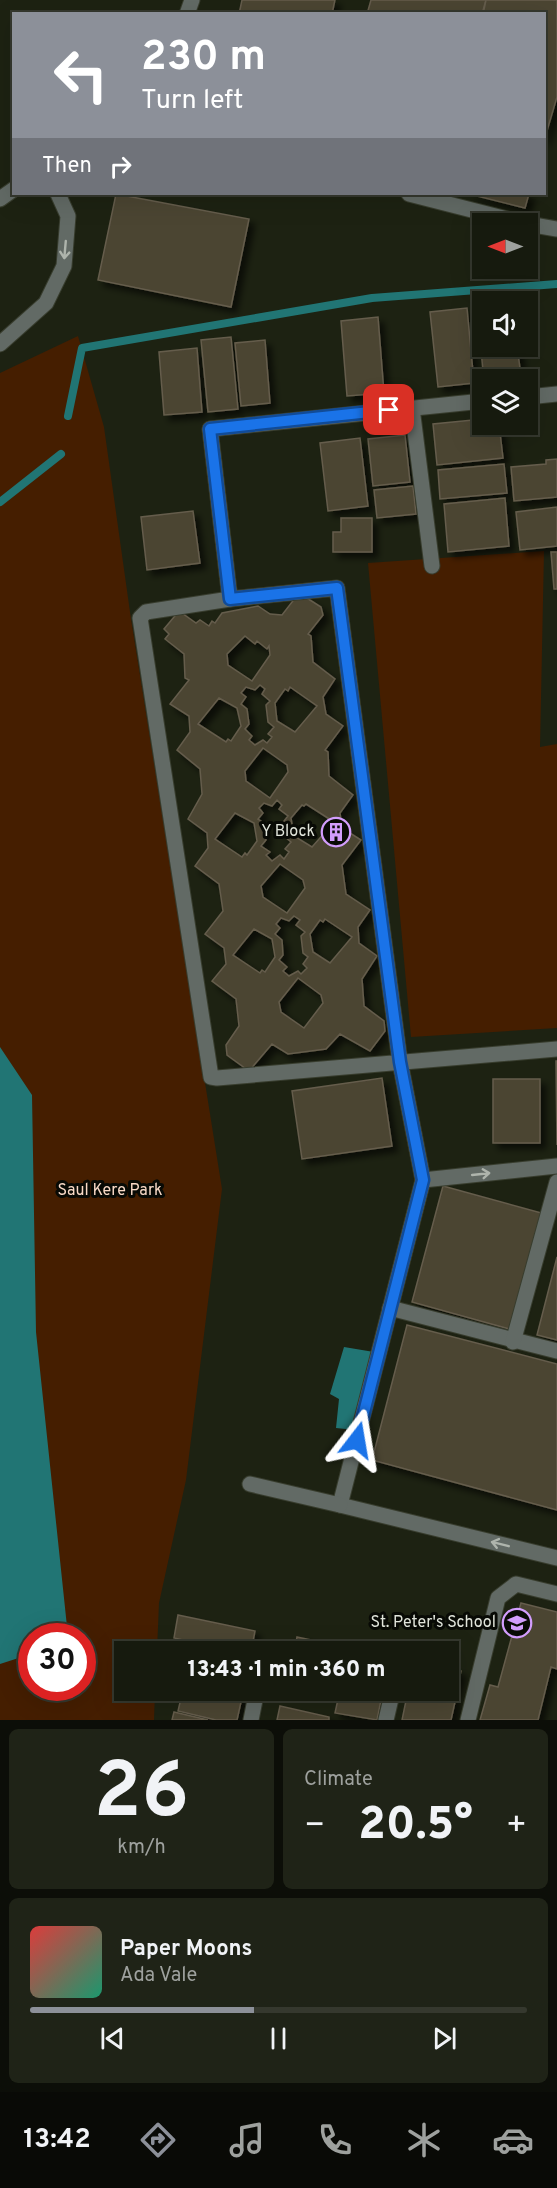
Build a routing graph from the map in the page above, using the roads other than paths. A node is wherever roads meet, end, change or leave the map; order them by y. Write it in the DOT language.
graph roads {
  1 [pos="12,191"];
  2 [pos="58,195"];
  3 [pos="413,195"];
  4 [pos="0,200"];
  5 [pos="484,213"];
  6 [pos="538,226"];
  7 [pos="557,229"];
  8 [pos="0,344"];
  9 [pos="557,394"];
  10 [pos="538,396"];
  11 [pos="472,402"];
  12 [pos="412,408"];
  13 [pos="432,566"];
  14 [pos="230,599"];
  15 [pos="557,1049"];
  16 [pos="400,1062"];
  17 [pos="557,1166"];
  18 [pos="423,1180"];
  19 [pos="557,1182"];
  20 [pos="390,1308"];
  21 [pos="513,1342"];
  22 [pos="557,1352"];
  23 [pos="250,1484"];
  24 [pos="340,1505"];
  25 [pos="557,1558"];
  26 [pos="557,1594"];
  27 [pos="255,1701"];
  28 [pos="390,1701"];
  29 [pos="251,1720"];
  30 [pos="386,1720"];
  31 [pos="468,1720"];
  1 -- 4 [label="street"];
  2 -- 8 [label="street, one-way"];
  3 -- 5 [label="street"];
  6 -- 7 [label="street"];
  9 -- 10 [label="street"];
  11 -- 12 [label="street"];
  12 -- 13 [label="street"];
  12 -- 14 [label="street"];
  14 -- 16 [label="street"];
  14 -- 16 [label="street"];
  15 -- 16 [label="street"];
  16 -- 18 [label="street"];
  18 -- 17 [label="street, one-way"];
  18 -- 20 [label="street"];
  19 -- 21 [label="street"];
  20 -- 21 [label="street"];
  20 -- 24 [label="street"];
  21 -- 22 [label="street"];
  23 -- 24 [label="street"];
  25 -- 24 [label="street, one-way"];
  26 -- 31 [label="street"];
  27 -- 29 [label="street"];
  28 -- 30 [label="street"];
}
